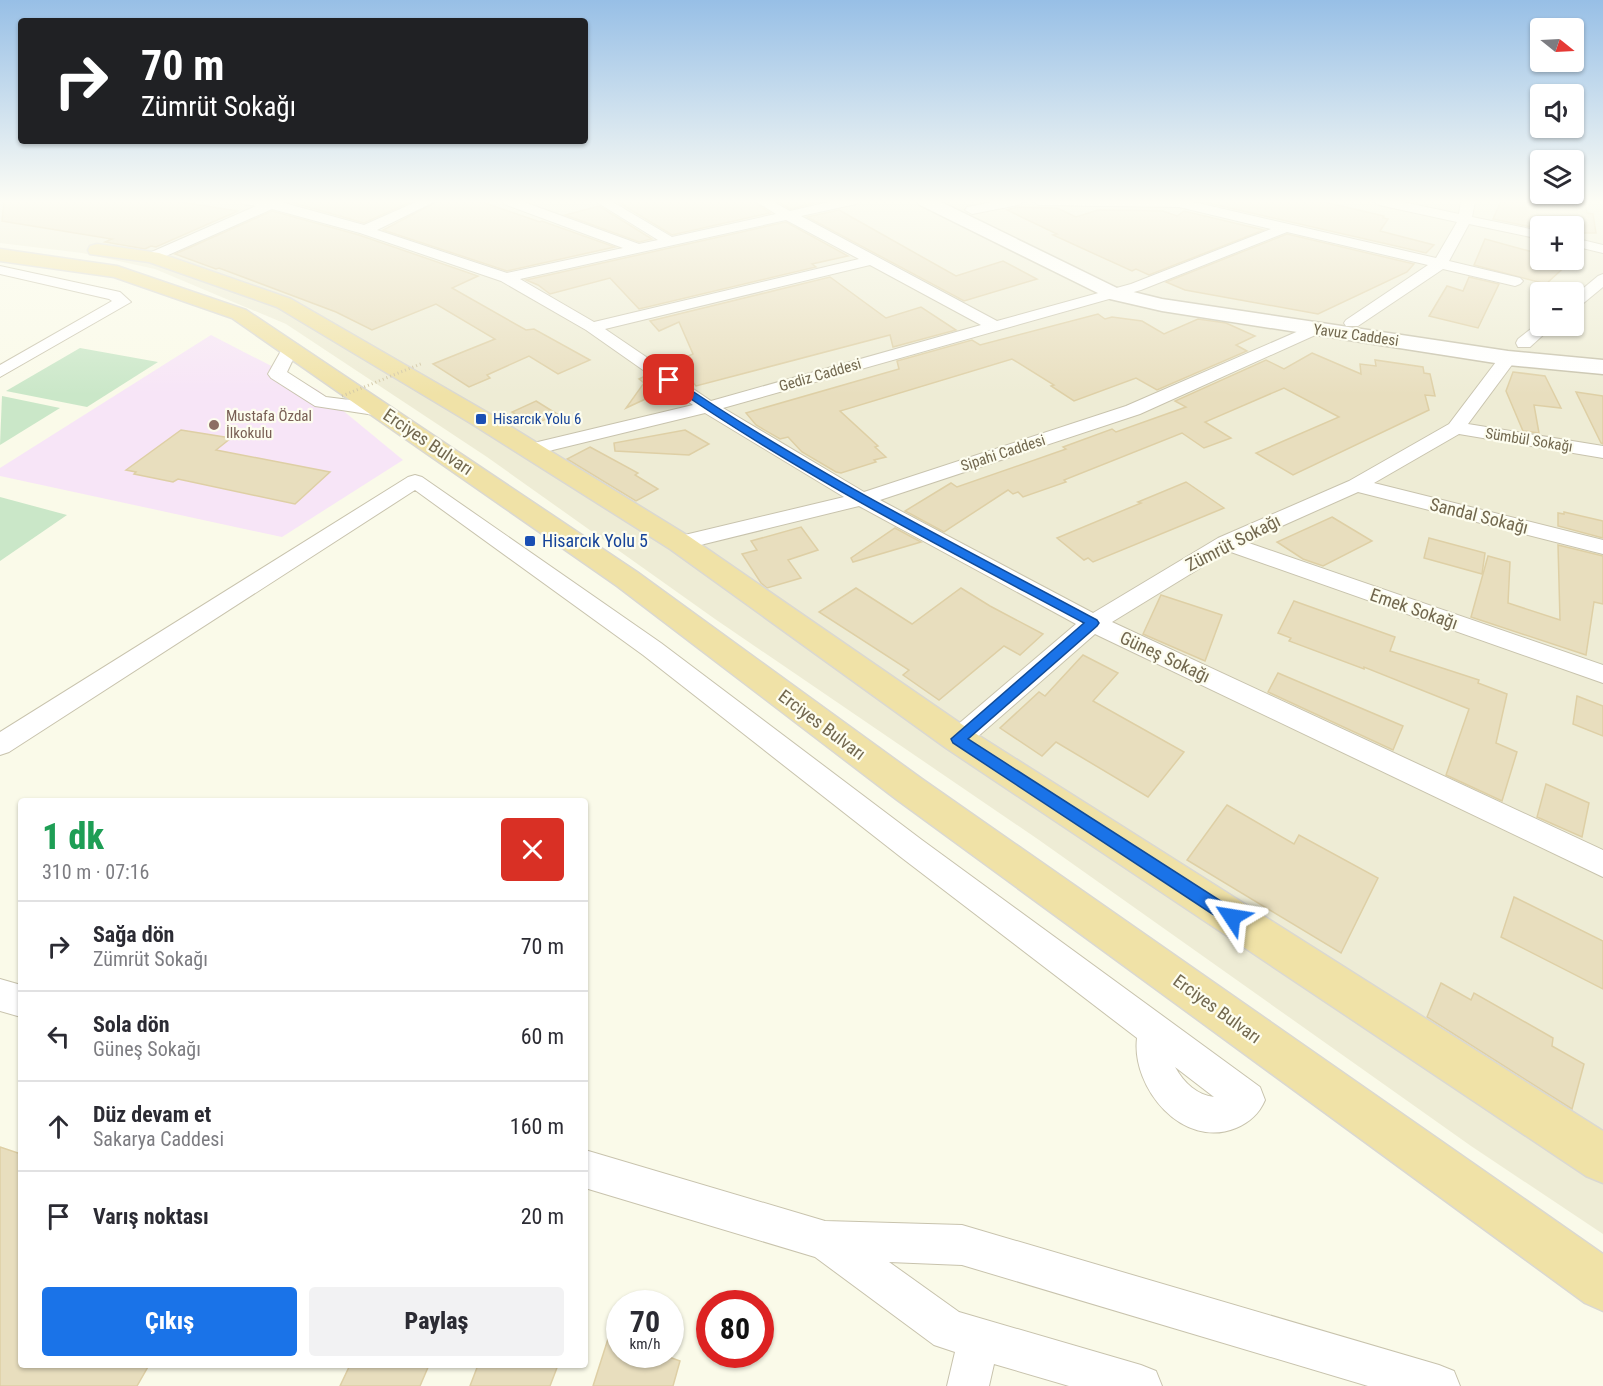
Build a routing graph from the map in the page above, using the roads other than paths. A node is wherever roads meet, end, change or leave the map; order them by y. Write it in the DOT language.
graph roads {
  1 [pos="74,266"];
  2 [pos="177,266"];
  3 [pos="470,266"];
  4 [pos="560,266"];
  5 [pos="850,266"];
  6 [pos="879,266"];
  7 [pos="1055,266"];
  8 [pos="1091,266"];
  9 [pos="1190,266"];
  10 [pos="1438,266"];
  11 [pos="1442,266"];
  12 [pos="0,270"];
  13 [pos="506,278"];
  14 [pos="1603,279"];
  15 [pos="1515,281"];
  16 [pos="1136,287"];
  17 [pos="1110,293"];
  18 [pos="114,294"];
  19 [pos="1584,295"];
  20 [pos="1352,323"];
  21 [pos="994,326"];
  22 [pos="592,327"];
  23 [pos="1316,330"];
  24 [pos="1533,336"];
  25 [pos="1516,350"];
  26 [pos="1603,352"];
  27 [pos="0,357"];
  28 [pos="1603,367"];
  29 [pos="0,372"];
  30 [pos="708,407"];
  31 [pos="1456,428"];
  32 [pos="528,450"];
  33 [pos="1603,452"];
  34 [pos="1356,485"];
  35 [pos="862,499"];
  36 [pos="680,543"];
  37 [pos="1226,543"];
  38 [pos="1603,547"];
  39 [pos="1093,623"];
  40 [pos="1603,674"];
  41 [pos="958,739"];
  42 [pos="0,745"];
  43 [pos="1603,864"];
  44 [pos="0,995"];
  45 [pos="18,1000"];
  46 [pos="1155,1031"];
  47 [pos="1603,1159"];
  48 [pos="588,1170"];
  49 [pos="825,1241"];
  50 [pos="1603,1285"];
  51 [pos="979,1338"];
  52 [pos="968,1386"];
  53 [pos="1141,1386"];
  54 [pos="1439,1386"];
  1 -- 50 [label="highway, Erciyes Bulvarı"];
  2 -- 32 [label="highway"];
  3 -- 13 [label="street, Güneş Sokağı"];
  4 -- 13 [label="street"];
  5 -- 22 [label="street"];
  6 -- 21 [label="street"];
  7 -- 17 [label="street, Yavuz Caddesi"];
  8 -- 16 [label="street, Yavuz Caddesi"];
  9 -- 16 [label="street, Gediz Caddesi"];
  10 -- 20 [label="street"];
  11 -- 15 [label="street"];
  12 -- 18 [label="street"];
  13 -- 22 [label="street, Güneş Sokağı"];
  14 -- 19 [label="street"];
  16 -- 17 [label="street, Gediz Caddesi"];
  16 -- 20 [label="street, Yavuz Caddesi"];
  17 -- 21 [label="street, Gediz Caddesi"];
  17 -- 23 [label="street, Yavuz Caddesi"];
  18 -- 27 [label="street"];
  18 -- 29 [label="street"];
  20 -- 25 [label="street, Yavuz Caddesi"];
  21 -- 30 [label="street, Gediz Caddesi"];
  22 -- 30 [label="street, Güneş Sokağı"];
  23 -- 25 [label="street, Yavuz Caddesi"];
  23 -- 35 [label="street, Sipahi Caddesi"];
  24 -- 25 [label="street, Zümrüt Sokağı"];
  25 -- 26 [label="street, Yavuz Caddesi"];
  25 -- 28 [label="street, Yavuz Caddesi"];
  25 -- 31 [label="street, Zümrüt Sokağı"];
  30 -- 32 [label="street, Gediz Caddesi"];
  30 -- 35 [label="street, Güneş Sokağı"];
  31 -- 33 [label="street, Sümbül Sokağı"];
  31 -- 34 [label="street, Zümrüt Sokağı"];
  32 -- 36 [label="highway"];
  34 -- 37 [label="street, Zümrüt Sokağı"];
  34 -- 38 [label="street, Sandal Sokağı"];
  35 -- 36 [label="street, Sipahi Caddesi"];
  35 -- 39 [label="street, Güneş Sokağı"];
  36 -- 41 [label="highway"];
  37 -- 39 [label="street, Zümrüt Sokağı"];
  37 -- 40 [label="street, Emek Sokağı"];
  39 -- 41 [label="street, Zümrüt Sokağı"];
  39 -- 43 [label="street, Güneş Sokağı"];
  41 -- 47 [label="highway"];
  42 -- 46 [label="street"];
  44 -- 45 [label="street"];
  48 -- 49 [label="street"];
  49 -- 51 [label="street"];
  49 -- 54 [label="street"];
  51 -- 52 [label="street"];
  51 -- 53 [label="street"];
}
